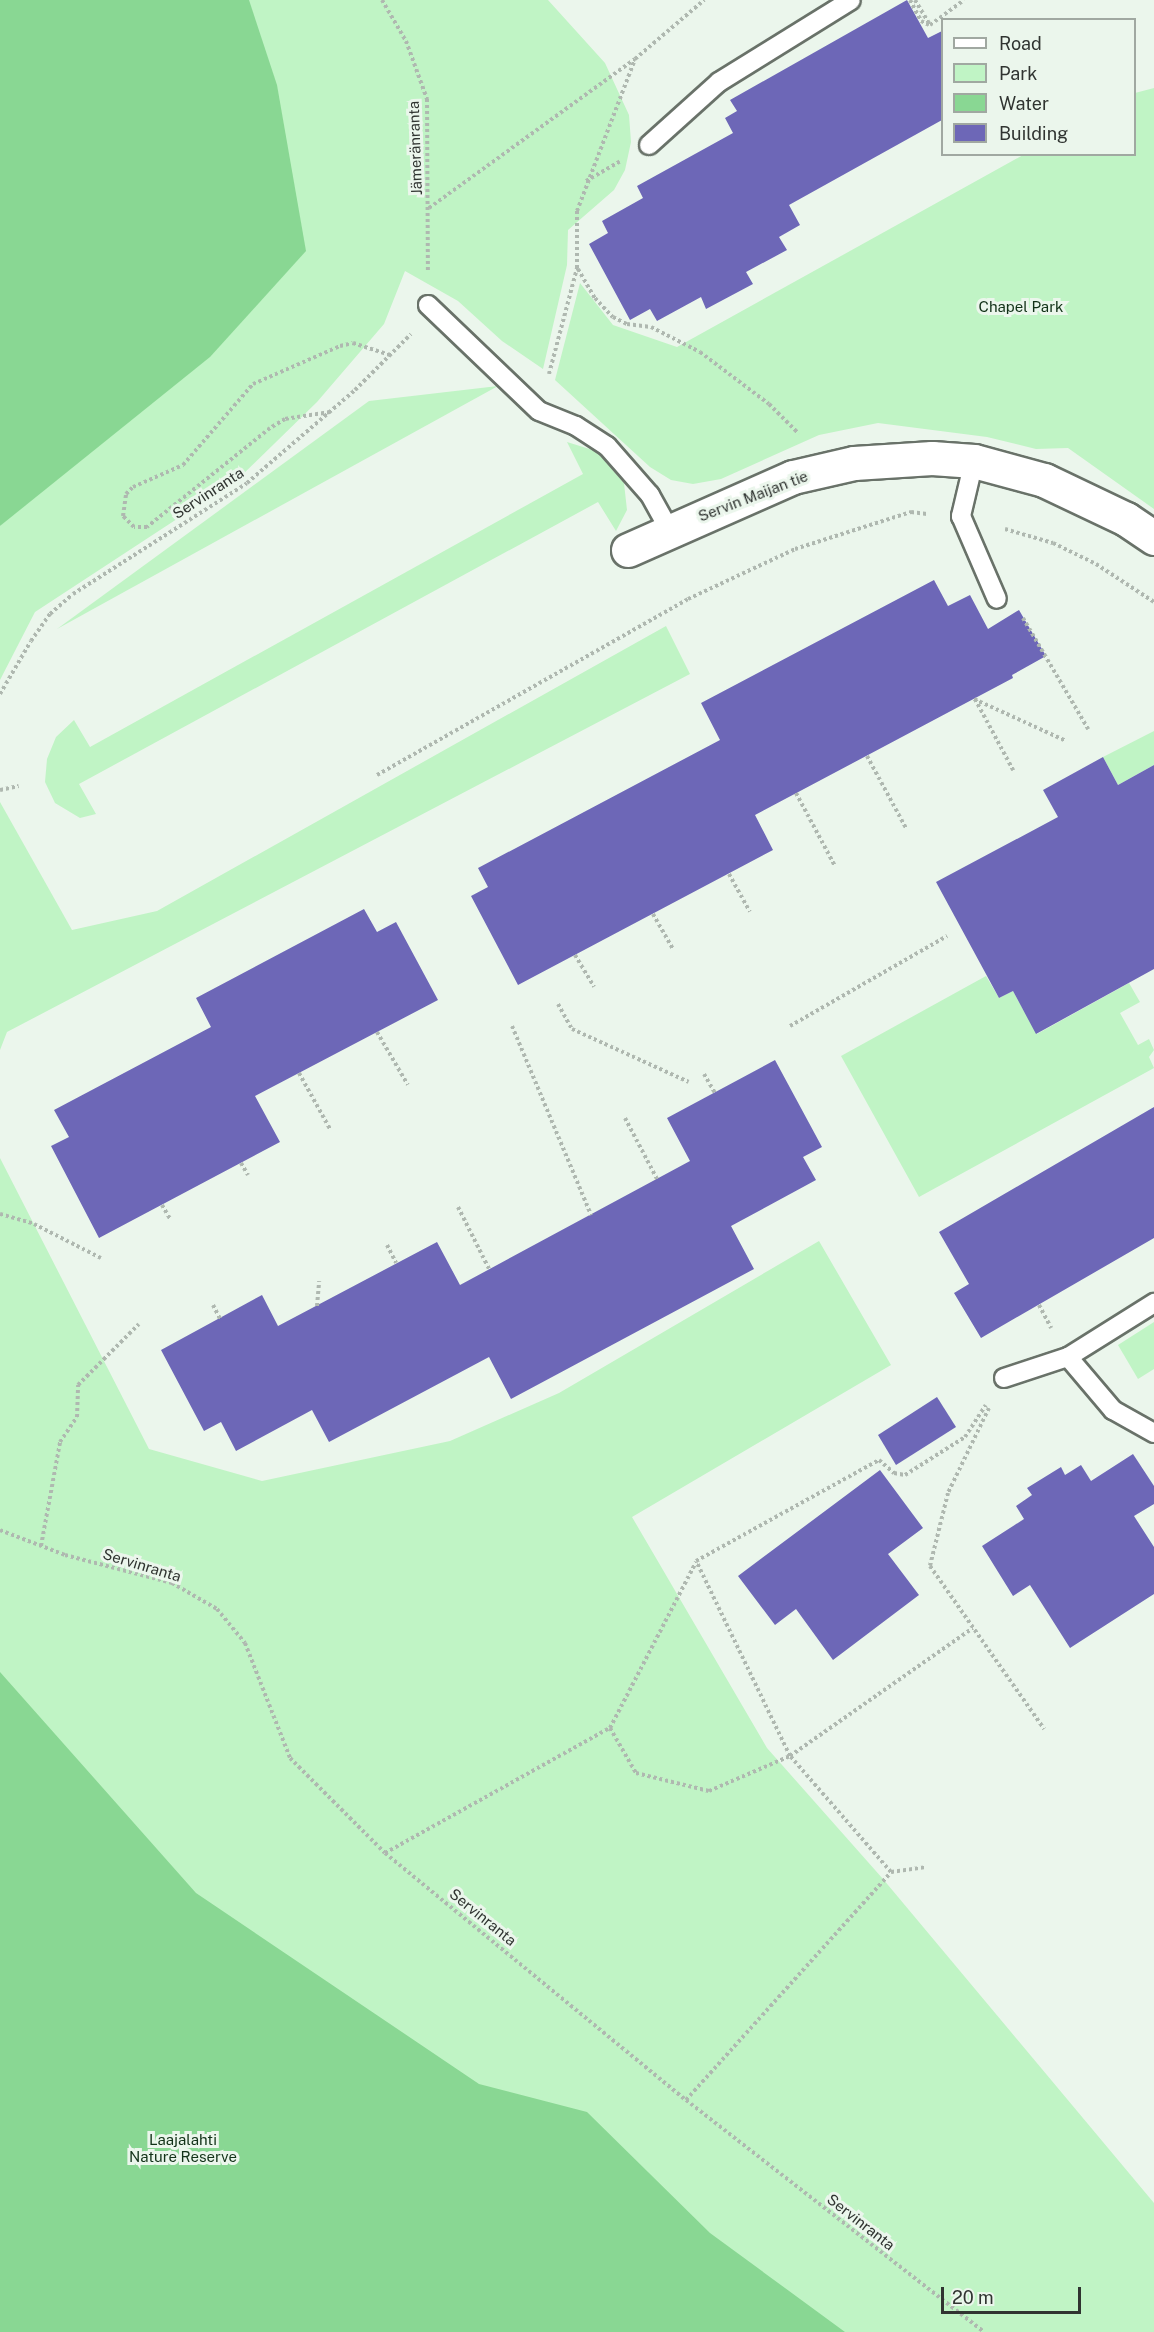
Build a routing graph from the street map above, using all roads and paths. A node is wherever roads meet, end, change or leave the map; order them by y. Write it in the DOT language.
graph roads {
  1 [pos="382,0"];
  2 [pos="704,0"];
  3 [pos="851,0"];
  4 [pos="910,0"];
  5 [pos="915,0"];
  6 [pos="964,0"];
  7 [pos="930,25"];
  8 [pos="634,59"];
  9 [pos="649,144"];
  10 [pos="429,208"];
  11 [pos="577,268"];
  12 [pos="428,305"];
  13 [pos="391,355"];
  14 [pos="539,411"];
  15 [pos="331,412"];
  16 [pos="974,461"];
  17 [pos="834,468"];
  18 [pos="961,516"];
  19 [pos="669,529"];
  20 [pos="1154,538"];
  21 [pos="628,550"];
  22 [pos="997,599"];
  23 [pos="1154,602"];
  24 [pos="0,694"];
  25 [pos="1088,729"];
  26 [pos="1066,741"];
  27 [pos="867,756"];
  28 [pos="1013,770"];
  29 [pos="377,775"];
  30 [pos="19,786"];
  31 [pos="0,790"];
  32 [pos="796,793"];
  33 [pos="906,828"];
  34 [pos="835,866"];
  35 [pos="729,874"];
  36 [pos="750,912"];
  37 [pos="653,914"];
  38 [pos="947,936"];
  39 [pos="673,949"];
  40 [pos="575,954"];
  41 [pos="594,987"];
  42 [pos="558,1004"];
  43 [pos="512,1026"];
  44 [pos="790,1026"];
  45 [pos="377,1032"];
  46 [pos="299,1073"];
  47 [pos="704,1074"];
  48 [pos="689,1082"];
  49 [pos="408,1085"];
  50 [pos="715,1093"];
  51 [pos="625,1118"];
  52 [pos="330,1129"];
  53 [pos="241,1163"];
  54 [pos="248,1175"];
  55 [pos="657,1179"];
  56 [pos="162,1205"];
  57 [pos="458,1208"];
  58 [pos="0,1214"];
  59 [pos="591,1215"];
  60 [pos="170,1219"];
  61 [pos="387,1245"];
  62 [pos="101,1258"];
  63 [pos="396,1263"];
  64 [pos="489,1269"];
  65 [pos="319,1281"];
  66 [pos="1154,1303"];
  67 [pos="213,1305"];
  68 [pos="317,1306"];
  69 [pos="220,1318"];
  70 [pos="139,1324"];
  71 [pos="1068,1357"];
  72 [pos="1004,1378"];
  73 [pos="1154,1433"];
  74 [pos="0,1530"];
  75 [pos="42,1546"];
  76 [pos="696,1561"];
  77 [pos="974,1628"];
  78 [pos="610,1728"];
  79 [pos="1044,1729"];
  80 [pos="790,1756"];
  81 [pos="385,1853"];
  82 [pos="926,1867"];
  83 [pos="891,1872"];
  84 [pos="686,2100"];
  85 [pos="984,2332"];
  1 -- 10 [label="path, Jämeränranta"];
  2 -- 8 [label="path"];
  3 -- 9 [label="lane"];
  4 -- 7 [label="path"];
  5 -- 7 [label="path"];
  6 -- 7 [label="path"];
  8 -- 10 [label="path"];
  8 -- 11 [label="path"];
  10 -- 12 [label="path, Jämeränranta"];
  11 -- 14 [label="path"];
  11 -- 17 [label="path"];
  12 -- 13 [label="path, Servinranta"];
  12 -- 14 [label="lane"];
  13 -- 15 [label="path, Servinranta"];
  13 -- 15 [label="path"];
  14 -- 19 [label="lane"];
  15 -- 24 [label="path, Servinranta"];
  16 -- 17 [label="street, Servin Maijan tie"];
  16 -- 18 [label="lane"];
  16 -- 20 [label="street, Servin Maijan tie"];
  17 -- 19 [label="street, Servin Maijan tie"];
  18 -- 22 [label="lane"];
  18 -- 23 [label="path"];
  18 -- 29 [label="path"];
  19 -- 21 [label="street, Servin Maijan tie"];
  22 -- 25 [label="path"];
  26 -- 28 [label="path"];
  27 -- 33 [label="path"];
  30 -- 31 [label="path"];
  32 -- 34 [label="path"];
  35 -- 36 [label="path"];
  37 -- 39 [label="path"];
  38 -- 44 [label="path"];
  40 -- 41 [label="path"];
  42 -- 48 [label="path"];
  43 -- 59 [label="path"];
  45 -- 49 [label="path"];
  46 -- 52 [label="path"];
  47 -- 50 [label="path"];
  51 -- 55 [label="path"];
  53 -- 54 [label="path"];
  56 -- 60 [label="path"];
  57 -- 64 [label="path"];
  58 -- 62 [label="path"];
  61 -- 63 [label="path"];
  65 -- 68 [label="path"];
  66 -- 71 [label="lane"];
  67 -- 69 [label="path"];
  70 -- 75 [label="path"];
  71 -- 72 [label="lane"];
  71 -- 73 [label="lane"];
  72 -- 76 [label="path"];
  72 -- 77 [label="path"];
  74 -- 75 [label="path, Servinranta"];
  75 -- 81 [label="path, Servinranta"];
  76 -- 78 [label="path"];
  76 -- 80 [label="path"];
  77 -- 79 [label="path"];
  77 -- 80 [label="path"];
  78 -- 80 [label="path"];
  78 -- 81 [label="path"];
  80 -- 83 [label="path"];
  81 -- 84 [label="path, Servinranta"];
  82 -- 83 [label="path"];
  83 -- 84 [label="path"];
  84 -- 85 [label="path, Servinranta"];
}
